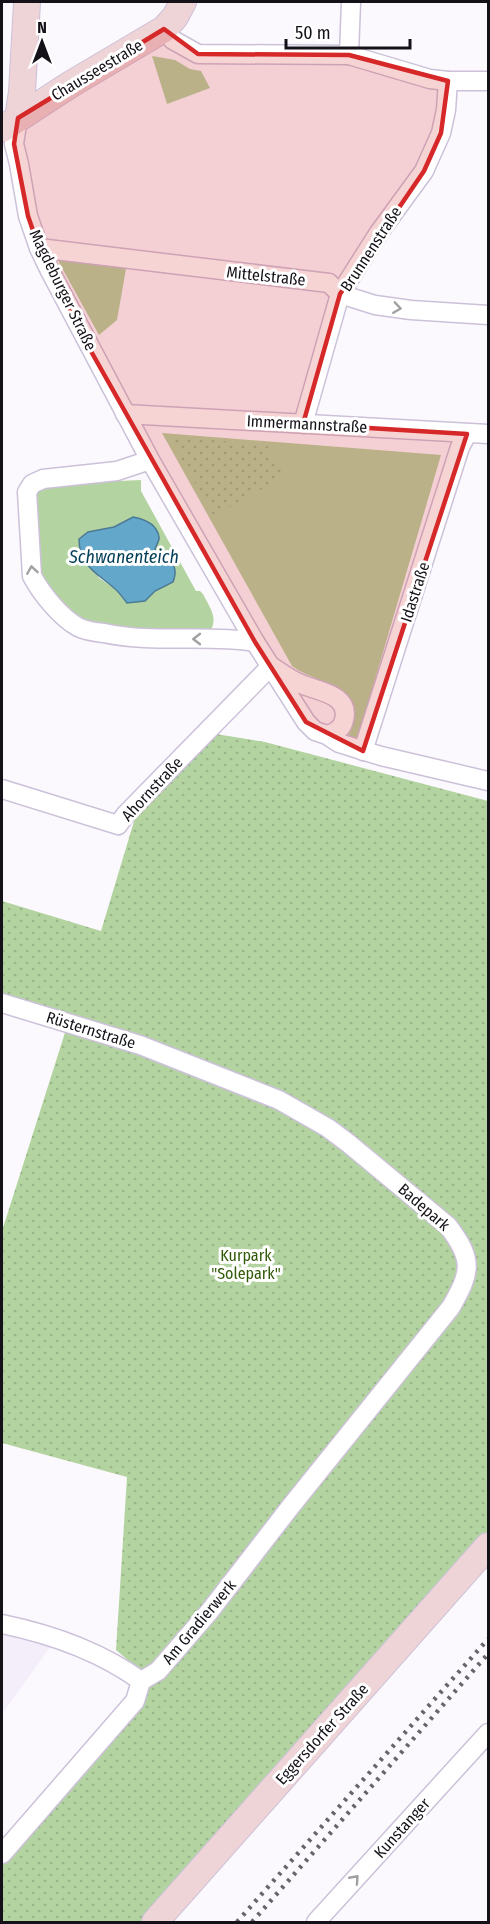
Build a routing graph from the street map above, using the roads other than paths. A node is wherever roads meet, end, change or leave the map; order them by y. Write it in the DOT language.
graph roads {
  1 [pos="27,2"];
  2 [pos="183,2"];
  3 [pos="351,2"];
  4 [pos="164,29"];
  5 [pos="349,55"];
  6 [pos="448,81"];
  7 [pos="489,81"];
  8 [pos="10,124"];
  9 [pos="39,248"];
  10 [pos="340,294"];
  11 [pos="489,315"];
  12 [pos="125,414"];
  13 [pos="303,424"];
  14 [pos="467,434"];
  15 [pos="489,434"];
  16 [pos="150,460"];
  17 [pos="255,642"];
  18 [pos="271,666"];
  19 [pos="327,735"];
  20 [pos="363,750"];
  21 [pos="489,781"];
  22 [pos="2,789"];
  23 [pos="2,1003"];
  24 [pos="179,1060"];
  25 [pos="301,1493"];
  26 [pos="489,1546"];
  27 [pos="2,1624"];
  28 [pos="141,1681"];
  29 [pos="489,1732"];
  30 [pos="2,1854"];
  31 [pos="155,1923"];
  32 [pos="316,1923"];
  1 -- 8 [label="street, Magdeburger Straße"];
  2 -- 4 [label="street, Chausseestraße"];
  3 -- 5 [label="street"];
  4 -- 5 [label="street"];
  4 -- 8 [label="street, Chausseestraße"];
  5 -- 6 [label="street"];
  6 -- 7 [label="street"];
  6 -- 10 [label="street, Brunnenstraße"];
  8 -- 9 [label="street, Magdeburger Straße"];
  9 -- 10 [label="street, Mittelstraße"];
  9 -- 12 [label="street, Magdeburger Straße"];
  10 -- 11 [label="street, Mittelstraße, one-way"];
  10 -- 13 [label="street, Brunnenstraße"];
  12 -- 13 [label="street, Immermannstraße"];
  12 -- 16 [label="street, Magdeburger Straße"];
  13 -- 14 [label="street, Immermannstraße"];
  14 -- 15 [label="street, Immermannstraße"];
  14 -- 20 [label="street, Idastraße"];
  16 -- 17 [label="street, Magdeburger Straße"];
  17 -- 16 [label="street, one-way"];
  17 -- 18 [label="street, Magdeburger Straße"];
  18 -- 19 [label="street, Magdeburger Straße"];
  18 -- 19 [label="street, Magdeburger Straße"];
  18 -- 22 [label="street, Ahornstraße"];
  19 -- 20 [label="street"];
  20 -- 21 [label="street"];
  23 -- 24 [label="street, Rüsternstraße"];
  24 -- 25 [label="street, Badepark"];
  25 -- 28 [label="street, Am Gradierwerk"];
  26 -- 31 [label="street, Eggersdorfer Straße"];
  27 -- 28 [label="street"];
  28 -- 30 [label="street, Am Gradierwerk"];
  32 -- 29 [label="street, Kunstanger, one-way"];
}
